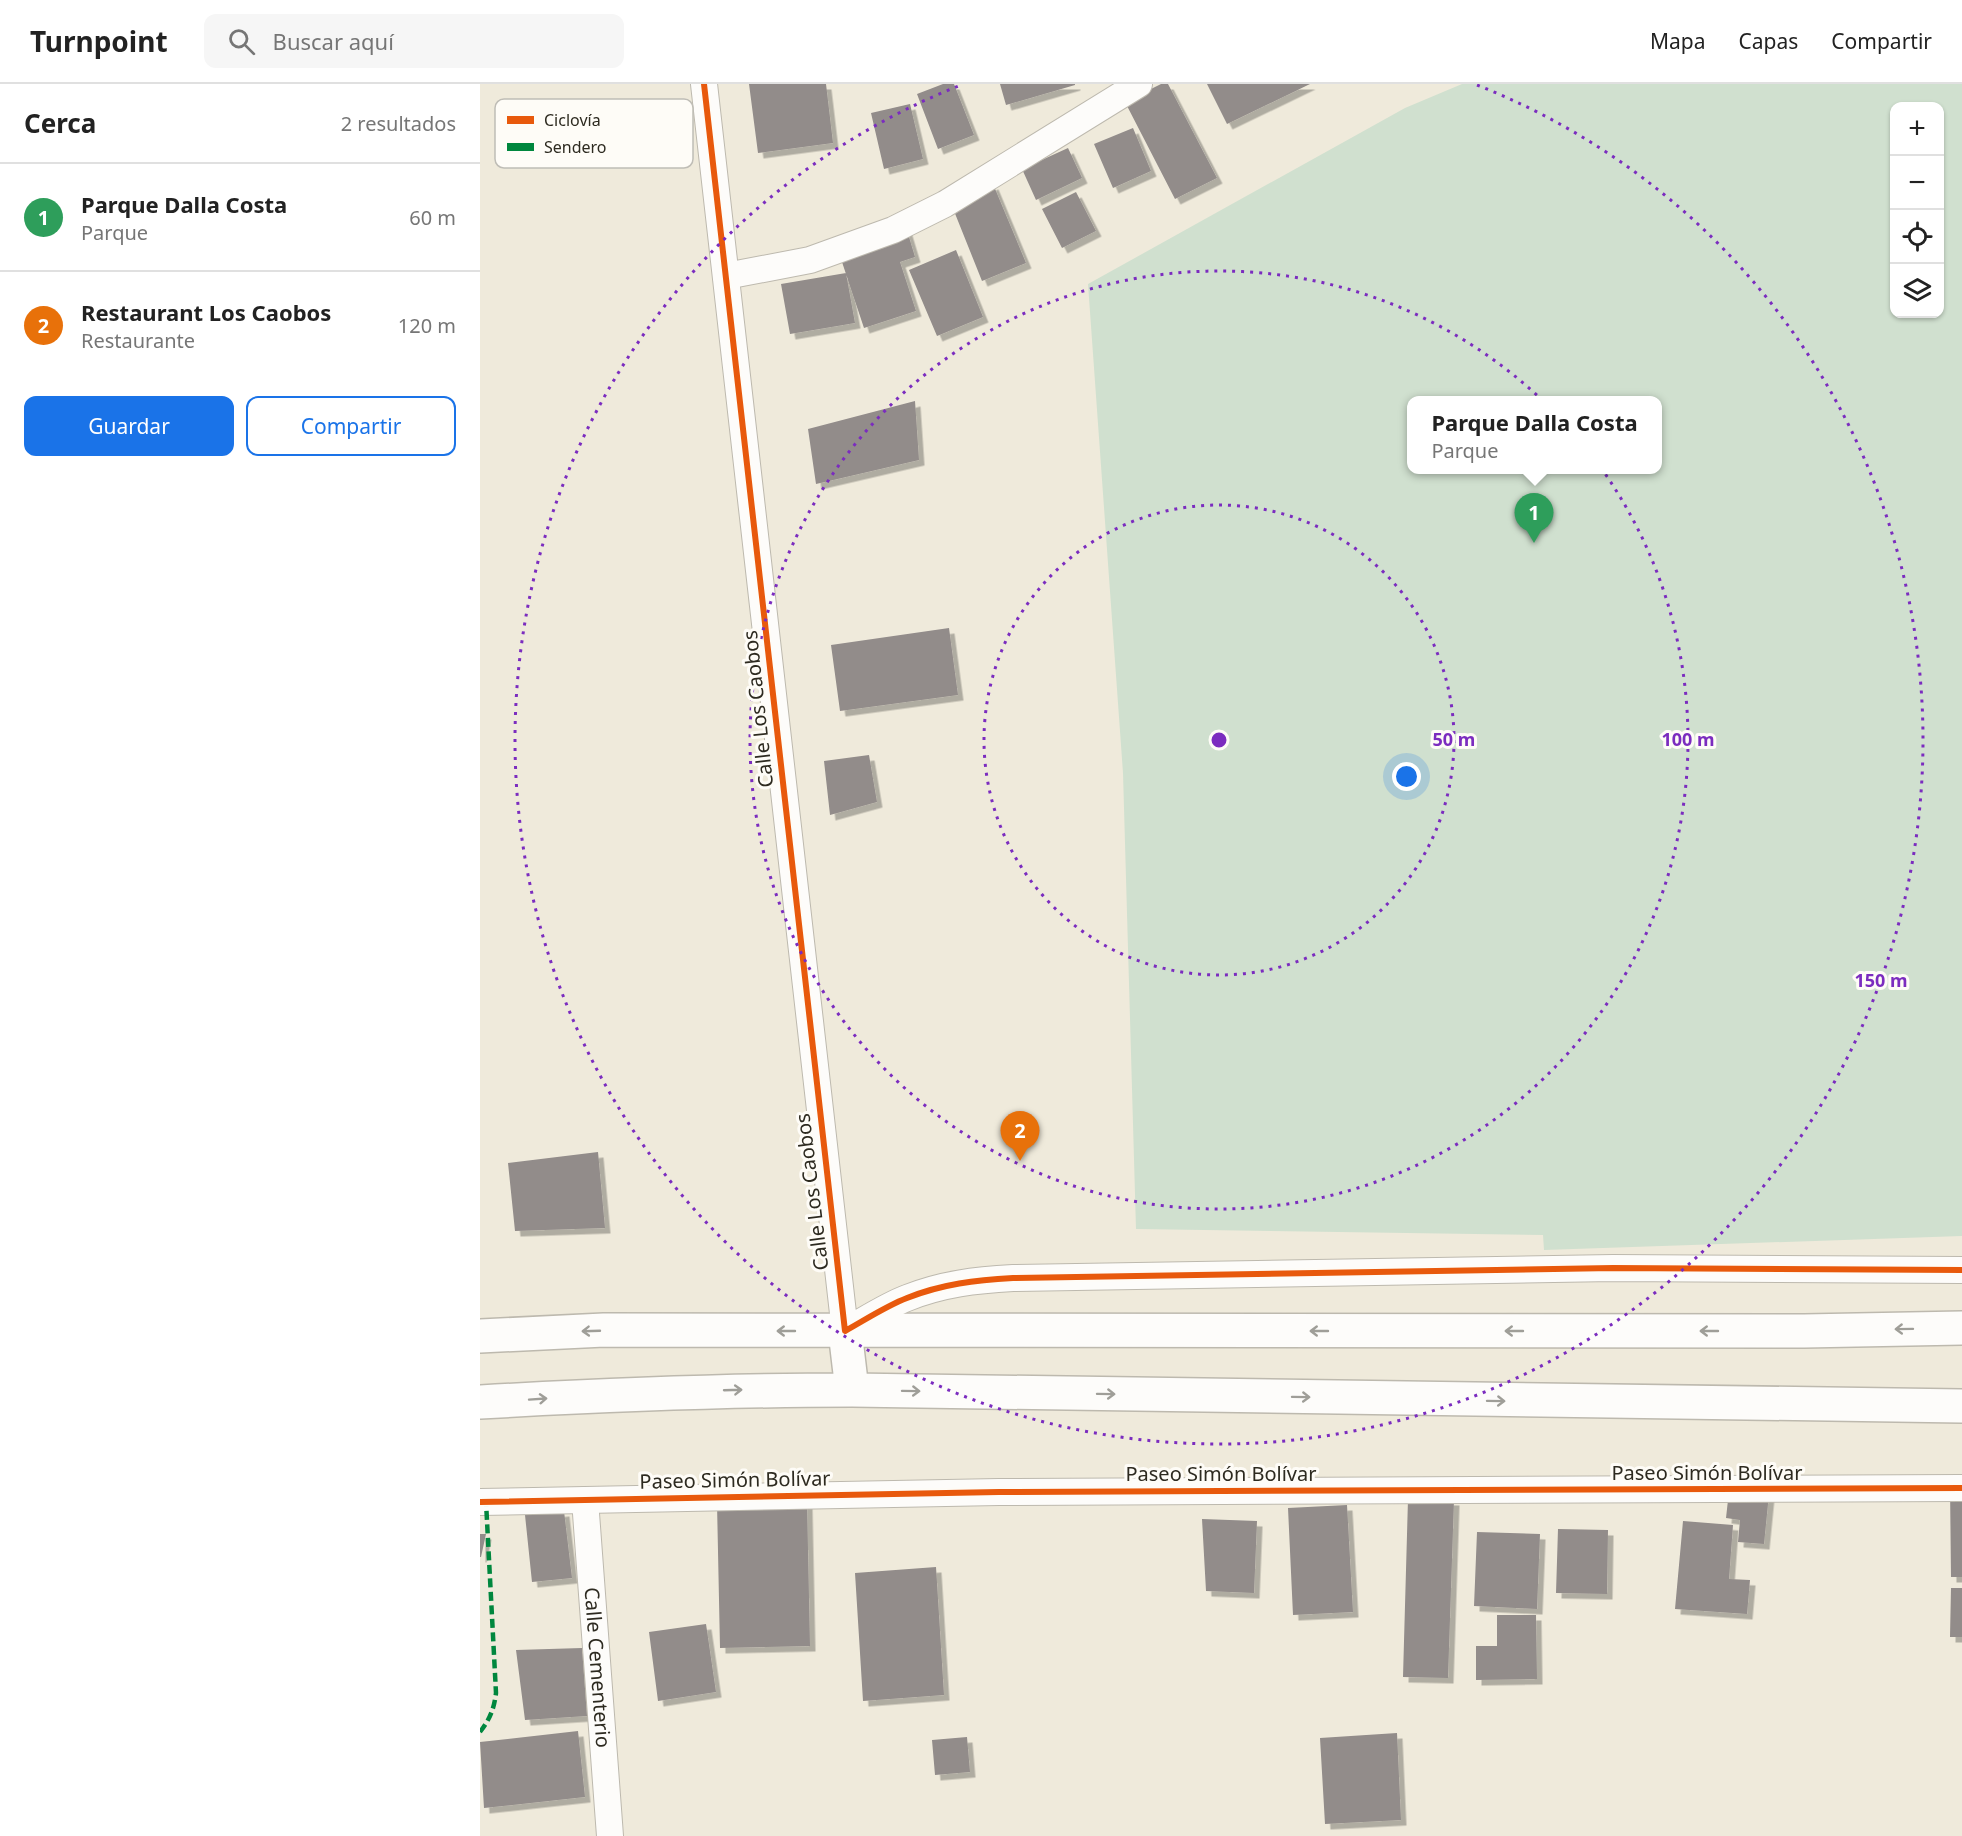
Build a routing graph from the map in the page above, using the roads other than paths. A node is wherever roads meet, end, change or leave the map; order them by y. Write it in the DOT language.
graph roads {
  1 [pos="704,84"];
  2 [pos="1139,84"];
  3 [pos="726,276"];
  4 [pos="1962,1270"];
  5 [pos="1962,1328"];
  6 [pos="845,1331"];
  7 [pos="480,1335"];
  8 [pos="852,1390"];
  9 [pos="480,1402"];
  10 [pos="1962,1406"];
  11 [pos="1962,1488"];
  12 [pos="585,1500"];
  13 [pos="480,1502"];
  14 [pos="610,1836"];
  1 -- 3 [label="street, Calle Los Caobos"];
  2 -- 3 [label="street"];
  3 -- 6 [label="street, Calle Los Caobos"];
  4 -- 6 [label="street"];
  5 -- 6 [label="main road, one-way"];
  6 -- 7 [label="main road, one-way"];
  6 -- 8 [label="main road"];
  9 -- 8 [label="main road, one-way"];
  8 -- 10 [label="main road, one-way"];
  11 -- 12 [label="street, Paseo Simón Bolívar"];
  12 -- 13 [label="street, Paseo Simón Bolívar"];
  12 -- 14 [label="street, Calle Cementerio"];
}
